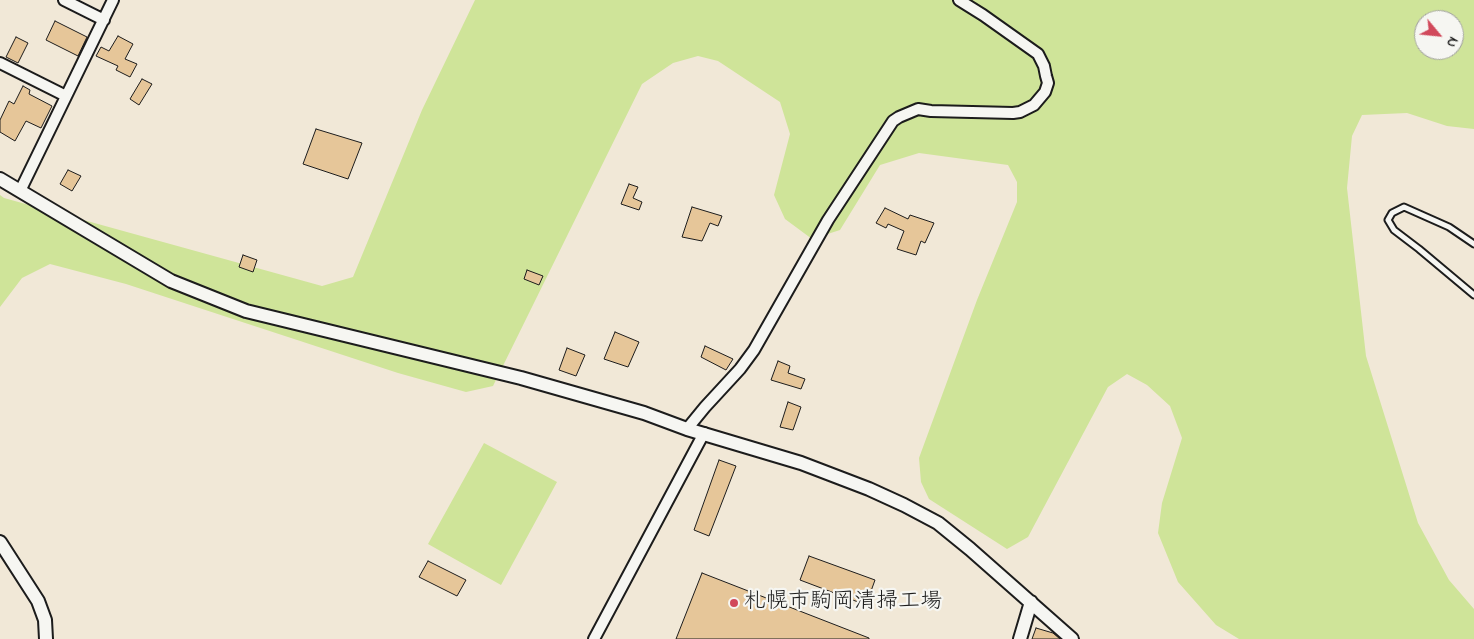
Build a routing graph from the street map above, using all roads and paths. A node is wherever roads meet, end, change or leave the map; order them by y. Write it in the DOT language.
graph roads {
  1 [pos="64,0"];
  2 [pos="113,0"];
  3 [pos="959,0"];
  4 [pos="104,20"];
  5 [pos="0,63"];
  6 [pos="66,96"];
  7 [pos="0,179"];
  8 [pos="20,191"];
  9 [pos="1474,244"];
  10 [pos="1474,295"];
  11 [pos="687,429"];
  12 [pos="704,433"];
  13 [pos="0,542"];
  14 [pos="1031,602"];
  15 [pos="46,639"];
  16 [pos="594,639"];
  17 [pos="1020,639"];
  18 [pos="1072,639"];
  1 -- 4 [label="street"];
  2 -- 4 [label="street"];
  3 -- 11 [label="street"];
  4 -- 6 [label="street"];
  5 -- 6 [label="street"];
  6 -- 8 [label="street"];
  7 -- 8 [label="street"];
  8 -- 11 [label="street"];
  9 -- 10 [label="lane"];
  11 -- 12 [label="street"];
  12 -- 14 [label="street"];
  12 -- 16 [label="street"];
  13 -- 15 [label="street"];
  14 -- 17 [label="street"];
  14 -- 18 [label="street"];
}
